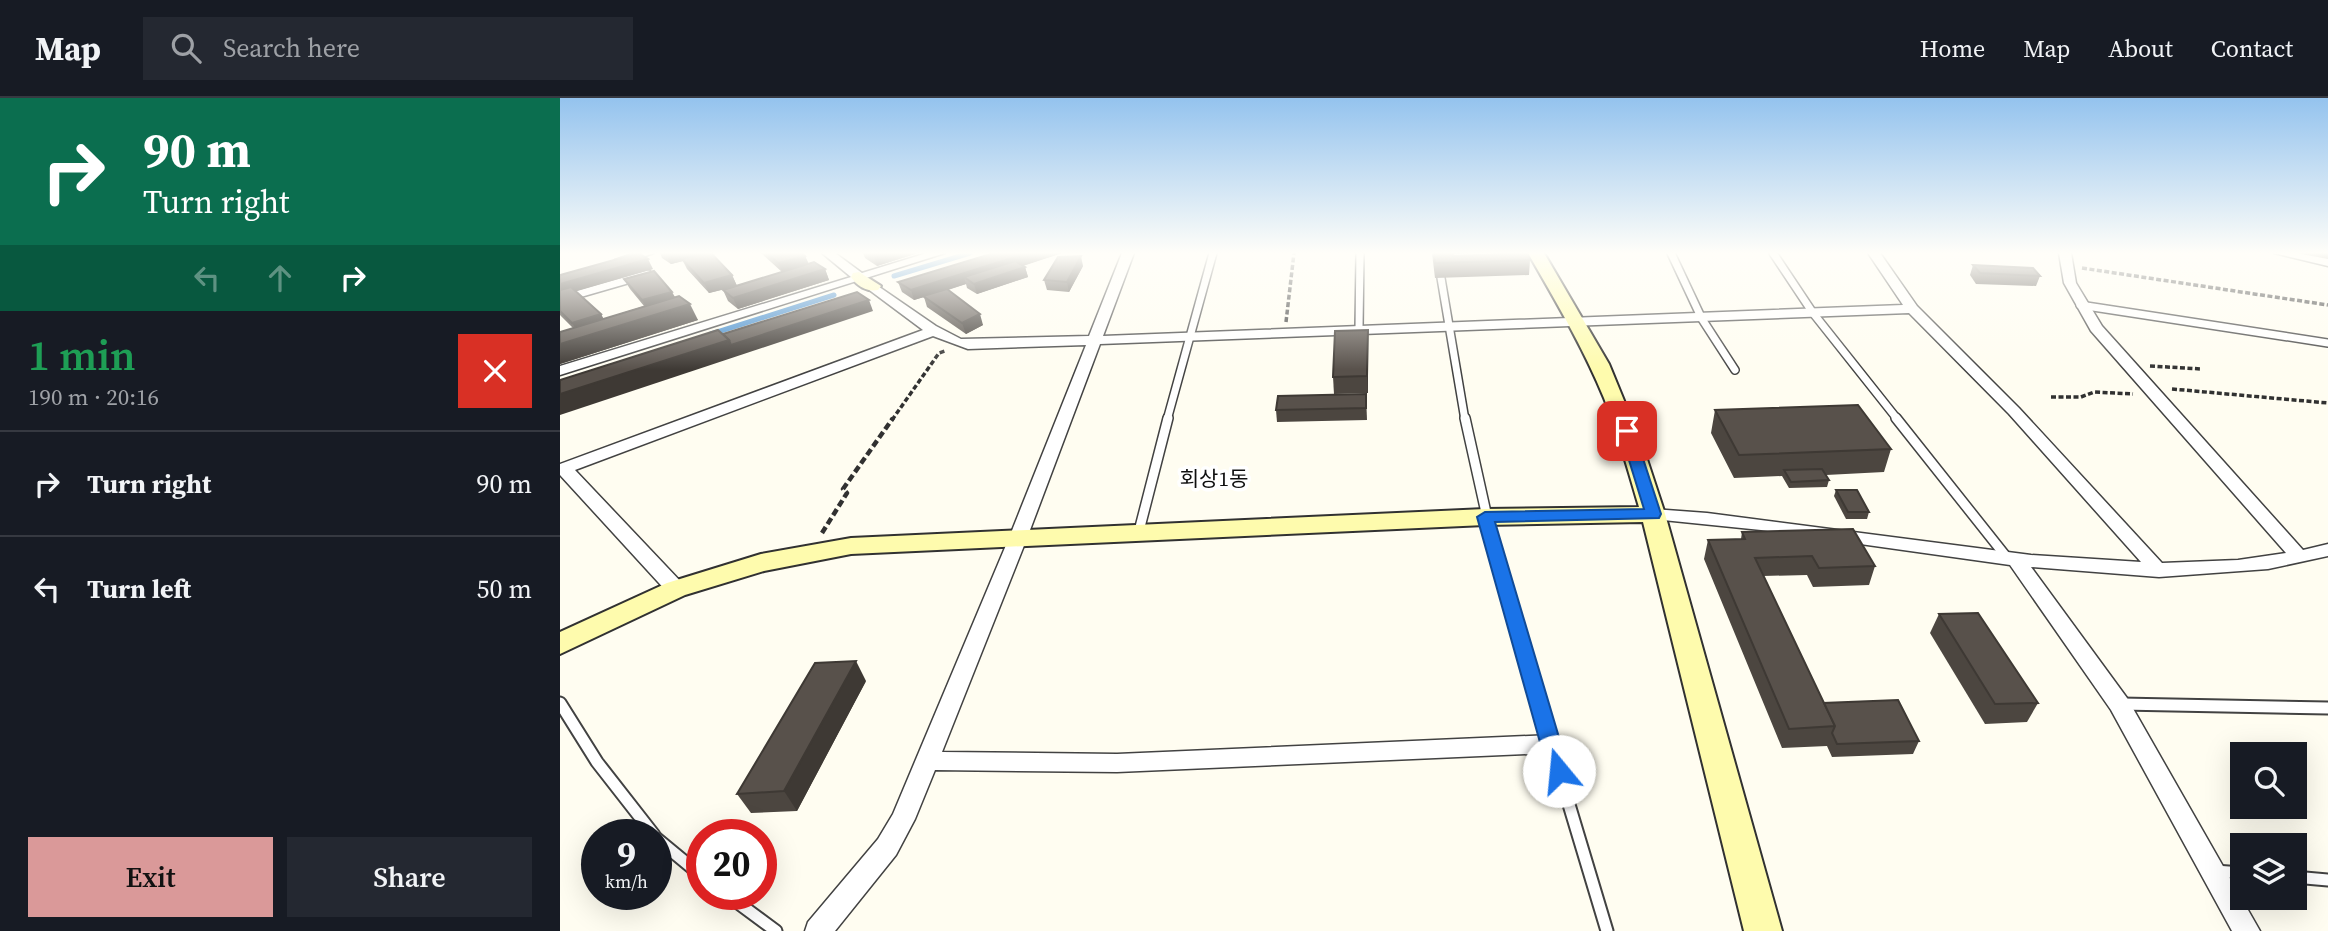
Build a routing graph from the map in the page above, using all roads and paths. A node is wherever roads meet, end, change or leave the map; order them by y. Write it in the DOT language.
graph roads {
  1 [pos="585,292"];
  2 [pos="850,292"];
  3 [pos="880,292"];
  4 [pos="1114,292"];
  5 [pos="1201,292"];
  6 [pos="1290,292"];
  7 [pos="1361,292"];
  8 [pos="1443,292"];
  9 [pos="1560,292"];
  10 [pos="1690,292"];
  11 [pos="1799,292"];
  12 [pos="1900,292"];
  13 [pos="2074,292"];
  14 [pos="2249,292"];
  15 [pos="560,299"];
  16 [pos="2080,305"];
  17 [pos="2328,306"];
  18 [pos="1912,309"];
  19 [pos="1813,313"];
  20 [pos="1702,318"];
  21 [pos="1578,321"];
  22 [pos="1447,325"];
  23 [pos="1359,329"];
  24 [pos="935,330"];
  25 [pos="1285,333"];
  26 [pos="1188,337"];
  27 [pos="1096,341"];
  28 [pos="958,344"];
  29 [pos="2328,344"];
  30 [pos="2129,365"];
  31 [pos="2202,369"];
  32 [pos="1735,370"];
  33 [pos="560,371"];
  34 [pos="2153,391"];
  35 [pos="2051,397"];
  36 [pos="2328,402"];
  37 [pos="562,469"];
  38 [pos="1653,514"];
  39 [pos="1485,517"];
  40 [pos="1139,531"];
  41 [pos="1018,538"];
  42 [pos="2328,550"];
  43 [pos="810,552"];
  44 [pos="2299,557"];
  45 [pos="2013,561"];
  46 [pos="2159,571"];
  47 [pos="676,589"];
  48 [pos="560,643"];
  49 [pos="560,703"];
  50 [pos="2119,704"];
  51 [pos="2328,708"];
  52 [pos="1551,744"];
  53 [pos="927,761"];
  54 [pos="642,819"];
  55 [pos="672,850"];
  56 [pos="686,862"];
  57 [pos="2210,870"];
  58 [pos="2230,872"];
  59 [pos="2307,878"];
  60 [pos="2328,880"];
  61 [pos="748,910"];
  62 [pos="776,931"];
  63 [pos="817,931"];
  64 [pos="1607,931"];
  65 [pos="1763,931"];
  66 [pos="2247,931"];
  1 -- 15 [label="street"];
  2 -- 33 [label="street"];
  3 -- 24 [label="street"];
  4 -- 27 [label="street"];
  5 -- 26 [label="lane"];
  6 -- 25 [label="path"];
  7 -- 23 [label="lane"];
  8 -- 22 [label="lane"];
  9 -- 21 [label="street"];
  10 -- 20 [label="lane"];
  11 -- 19 [label="lane"];
  12 -- 18 [label="street"];
  13 -- 16 [label="street"];
  14 -- 17 [label="path"];
  16 -- 29 [label="lane"];
  16 -- 30 [label="street"];
  18 -- 19 [label="street"];
  18 -- 46 [label="street"];
  19 -- 20 [label="street"];
  19 -- 45 [label="lane"];
  20 -- 21 [label="street"];
  20 -- 32 [label="lane"];
  21 -- 22 [label="street"];
  21 -- 38 [label="street"];
  22 -- 23 [label="street"];
  22 -- 39 [label="lane"];
  23 -- 25 [label="street"];
  24 -- 28 [label="street"];
  24 -- 37 [label="street"];
  25 -- 26 [label="street"];
  26 -- 27 [label="street"];
  26 -- 40 [label="lane"];
  27 -- 28 [label="street"];
  27 -- 41 [label="street"];
  28 -- 43 [label="path"];
  30 -- 31 [label="path"];
  30 -- 34 [label="street"];
  34 -- 35 [label="path"];
  34 -- 36 [label="path"];
  34 -- 44 [label="street"];
  37 -- 47 [label="street"];
  38 -- 39 [label="street"];
  38 -- 45 [label="street"];
  38 -- 65 [label="street"];
  39 -- 40 [label="street"];
  39 -- 52 [label="lane"];
  40 -- 41 [label="street"];
  41 -- 43 [label="street"];
  41 -- 53 [label="street"];
  42 -- 44 [label="street"];
  43 -- 47 [label="street"];
  44 -- 46 [label="street"];
  45 -- 46 [label="street"];
  45 -- 50 [label="street"];
  47 -- 48 [label="street"];
  49 -- 54 [label="lane"];
  50 -- 51 [label="lane"];
  50 -- 57 [label="street"];
  52 -- 53 [label="street"];
  52 -- 64 [label="lane"];
  53 -- 63 [label="street"];
  55 -- 56 [label="lane"];
  57 -- 58 [label="lane"];
  57 -- 66 [label="street"];
  59 -- 60 [label="lane"];
  61 -- 62 [label="lane"];
}
